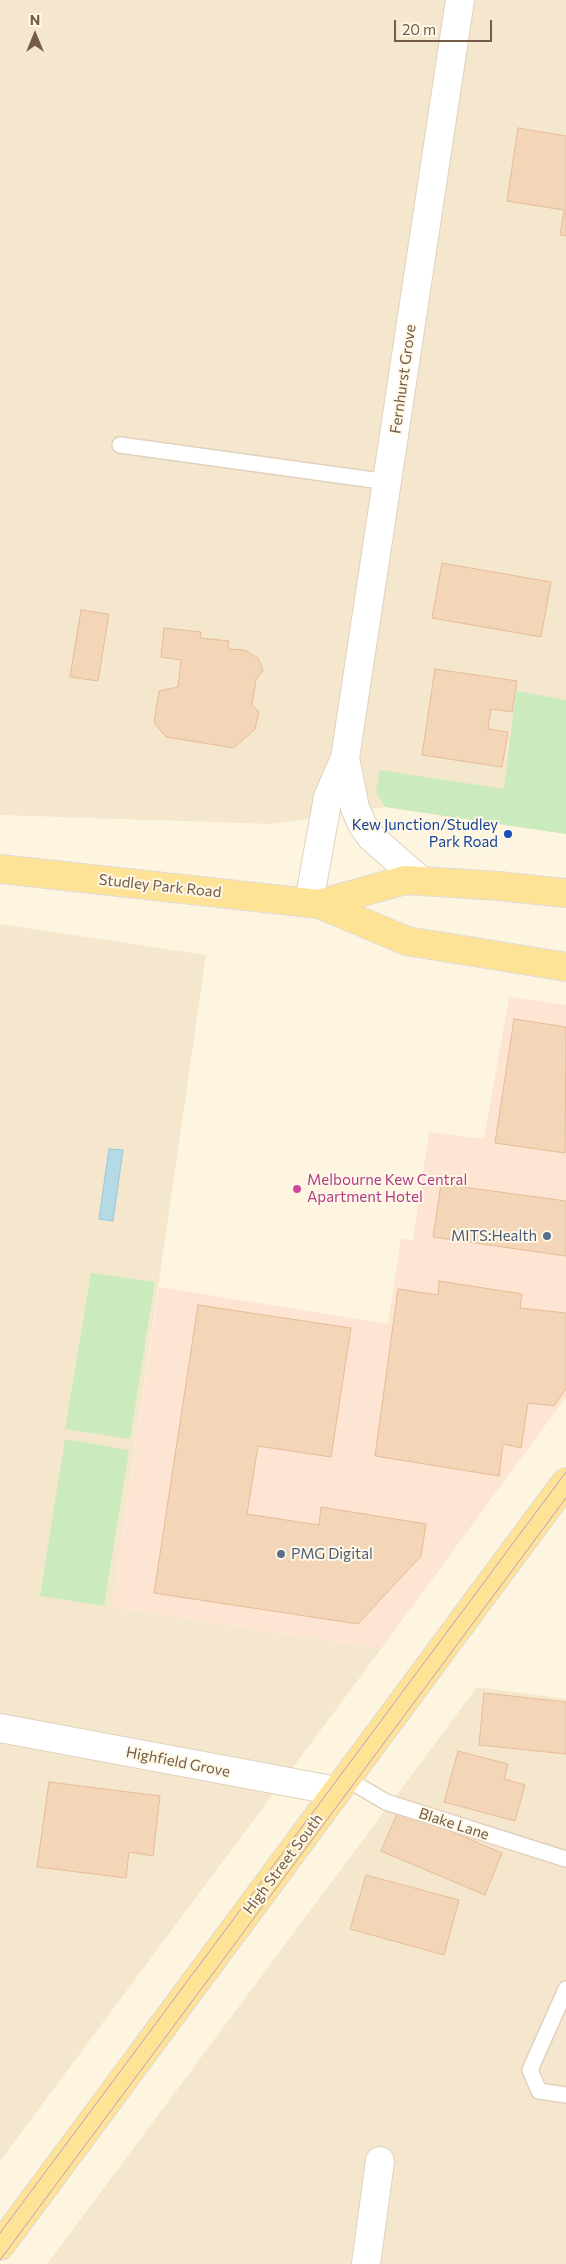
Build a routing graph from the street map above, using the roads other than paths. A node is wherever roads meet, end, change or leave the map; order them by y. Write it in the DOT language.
graph roads {
  1 [pos="460,0"];
  2 [pos="120,444"];
  3 [pos="388,482"];
  4 [pos="345,758"];
  5 [pos="0,869"];
  6 [pos="420,880"];
  7 [pos="566,893"];
  8 [pos="314,903"];
  9 [pos="566,966"];
  10 [pos="566,1482"];
  11 [pos="6,1732"];
  12 [pos="342,1785"];
  13 [pos="566,1859"];
  14 [pos="566,1989"];
  15 [pos="566,2095"];
  16 [pos="380,2161"];
  17 [pos="0,2246"];
  18 [pos="366,2264"];
  1 -- 3 [label="street, Fernhurst Grove"];
  2 -- 3 [label="lane"];
  3 -- 4 [label="street, Fernhurst Grove"];
  4 -- 6 [label="street, Fernhurst Grove"];
  4 -- 8 [label="street, Fernhurst Grove"];
  5 -- 8 [label="main road, Studley Park Road"];
  6 -- 7 [label="main road, Studley Park Road"];
  6 -- 8 [label="main road, Studley Park Road"];
  8 -- 9 [label="main road, Studley Park Road"];
  10 -- 12 [label="main road, High Street South"];
  11 -- 12 [label="street, Highfield Grove"];
  12 -- 13 [label="lane, Blake Lane"];
  12 -- 17 [label="main road, High Street South"];
  14 -- 15 [label="lane"];
  16 -- 18 [label="street"];
}
